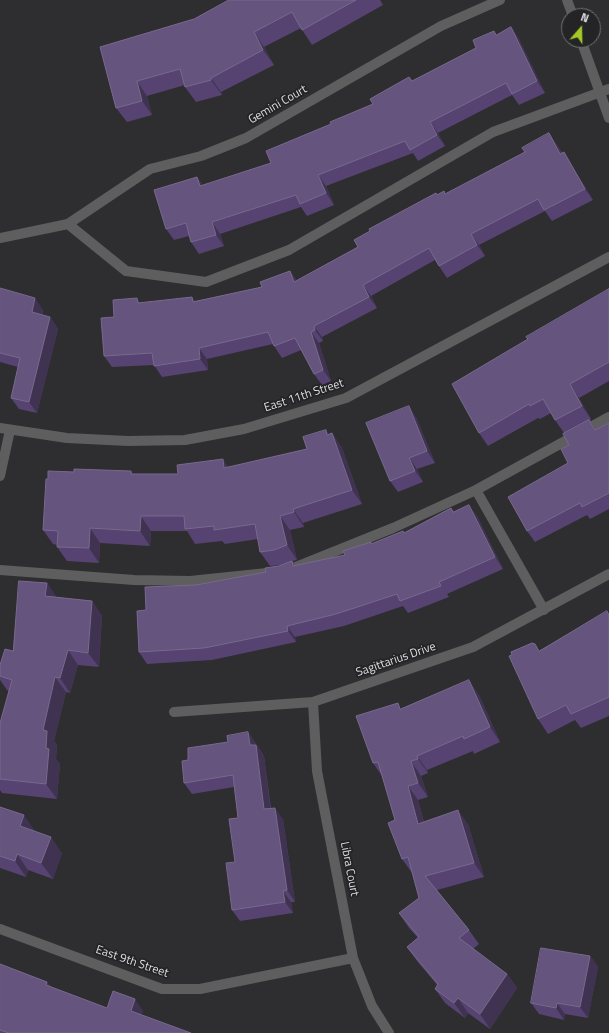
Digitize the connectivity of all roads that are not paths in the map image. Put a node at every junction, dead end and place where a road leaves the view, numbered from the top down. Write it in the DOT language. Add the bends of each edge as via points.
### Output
graph roads {
  1 [pos="500,0"];
  2 [pos="585,48"];
  3 [pos="604,90"];
  4 [pos="609,118"];
  5 [pos="68,224"];
  6 [pos="0,238"];
  7 [pos="609,257"];
  8 [pos="609,417"];
  9 [pos="0,428"];
  10 [pos="10,430"];
  11 [pos="0,476"];
  12 [pos="476,490"];
  13 [pos="0,570"];
  14 [pos="609,574"];
  15 [pos="544,610"];
  16 [pos="313,702"];
  17 [pos="174,712"];
  18 [pos="0,929"];
  19 [pos="353,958"];
  20 [pos="389,1033"];
  1 -- 5 [label="street, Gemini Court" via="441,26 246,138 201,156 150,169"];
  2 -- 3 [label="street"];
  3 -- 4 [label="street"];
  3 -- 5 [label="street" via="493,132 289,250 206,282 126,271"];
  5 -- 6 [label="street"];
  7 -- 10 [label="street, East 11th Street" via="346,398 244,430 185,440 128,441 67,438"];
  8 -- 12 [label="street"];
  9 -- 10 [label="street, East 11th Street"];
  10 -- 11 [label="street"];
  12 -- 13 [label="street" via="393,528 286,571 182,581"];
  12 -- 15 [label="street"];
  14 -- 15 [label="street, Sagittarius Drive"];
  15 -- 16 [label="street, Sagittarius Drive" via="473,647"];
  16 -- 17 [label="street, Sagittarius Drive"];
  16 -- 19 [label="street, Libra Court" via="317,771"];
  18 -- 19 [label="street, East 9th Street" via="162,989 200,989"];
  19 -- 20 [label="street, Libra Court" via="372,1006"];
}
